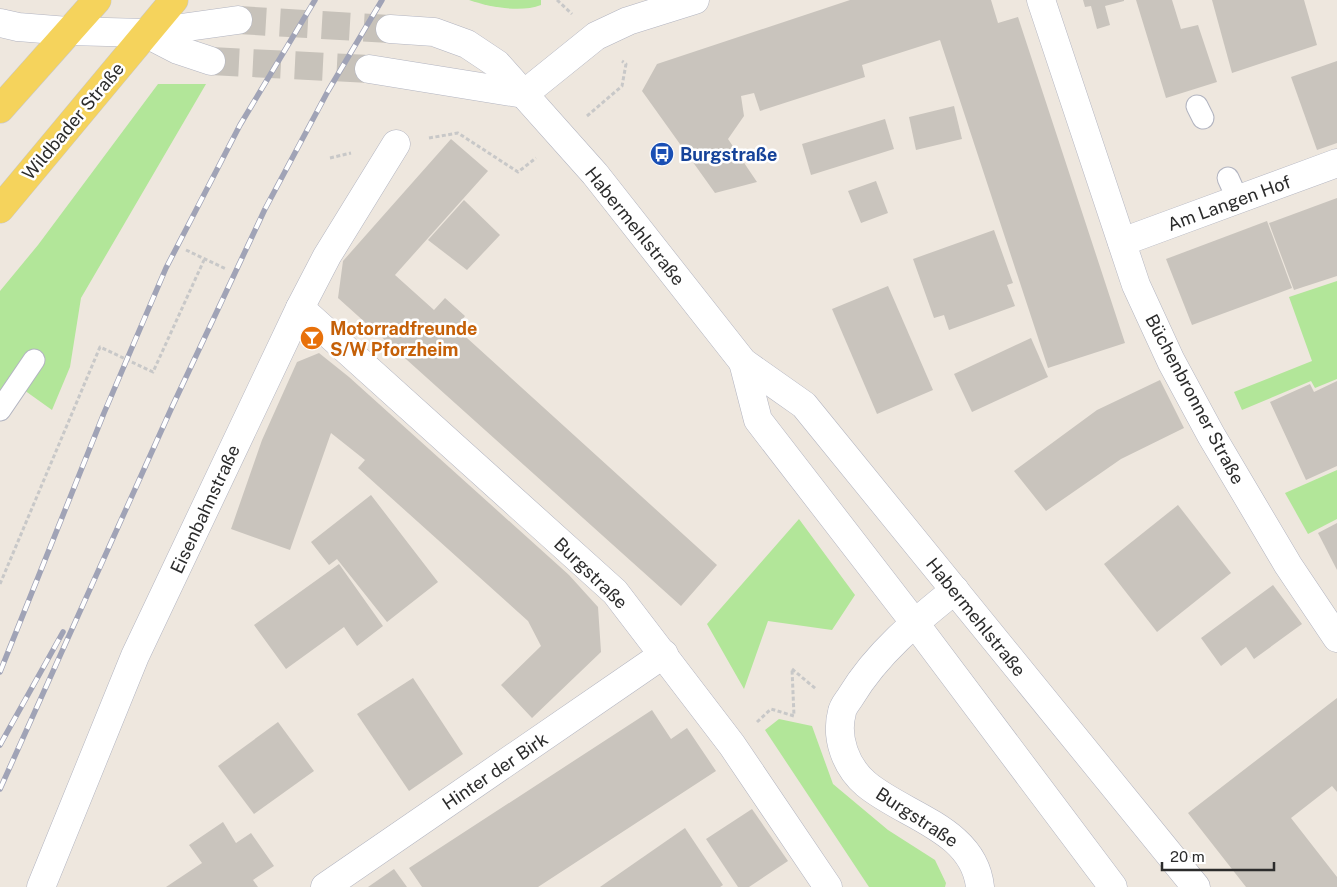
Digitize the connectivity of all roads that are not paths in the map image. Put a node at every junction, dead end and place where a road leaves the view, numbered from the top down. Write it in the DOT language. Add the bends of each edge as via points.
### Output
graph roads {
  1 [pos="97,0"];
  2 [pos="174,0"];
  3 [pos="695,0"];
  4 [pos="1041,0"];
  5 [pos="238,20"];
  6 [pos="0,23"];
  7 [pos="390,29"];
  8 [pos="68,30"];
  9 [pos="145,33"];
  10 [pos="211,61"];
  11 [pos="369,69"];
  12 [pos="524,94"];
  13 [pos="0,109"];
  14 [pos="396,144"];
  15 [pos="1337,163"];
  16 [pos="0,209"];
  17 [pos="1122,242"];
  18 [pos="300,308"];
  19 [pos="34,360"];
  20 [pos="743,362"];
  21 [pos="0,410"];
  22 [pos="955,590"];
  23 [pos="914,622"];
  24 [pos="1337,638"];
  25 [pos="664,654"];
  26 [pos="42,887"];
  27 [pos="326,887"];
  28 [pos="828,887"];
  29 [pos="980,887"];
  30 [pos="1113,887"];
  31 [pos="1196,887"];
  1 -- 8 [label="main road"];
  2 -- 9 [label="main road, Wildbader Straße"];
  3 -- 12 [label="street" via="628,20 596,36"];
  4 -- 17 [label="street, Büchenbronner Straße"];
  5 -- 9 [label="street"];
  6 -- 8 [label="street"];
  7 -- 12 [label="street, Habermehlstraße" via="434,32 467,44 497,64"];
  8 -- 9 [label="street"];
  8 -- 13 [label="main road"];
  9 -- 10 [label="street" via="178,50"];
  9 -- 16 [label="main road, Wildbader Straße"];
  11 -- 12 [label="street"];
  12 -- 20 [label="street, Habermehlstraße" via="596,174"];
  14 -- 18 [label="street, Eisenbahnstraße" via="327,256"];
  15 -- 17 [label="street, Am Langen Hof" via="1233,189"];
  17 -- 24 [label="street, Büchenbronner Straße" via="1136,285 1206,427 1288,566"];
  18 -- 25 [label="street, Burgstraße" via="615,592"];
  18 -- 26 [label="street, Eisenbahnstraße" via="136,656"];
  19 -- 21 [label="lane"];
  20 -- 22 [label="street, Habermehlstraße" via="804,405"];
  20 -- 23 [label="street, Habermehlstraße" via="758,420"];
  22 -- 23 [label="street, Burgstraße"];
  22 -- 31 [label="street, Habermehlstraße"];
  23 -- 29 [label="street, Burgstraße" via="864,674 842,711 839,736 847,761 865,784 942,831 965,849 978,872"];
  23 -- 30 [label="street, Habermehlstraße"];
  25 -- 27 [label="street, Hinter der Birk"];
  25 -- 28 [label="street, Burgstraße" via="732,745"];
}
